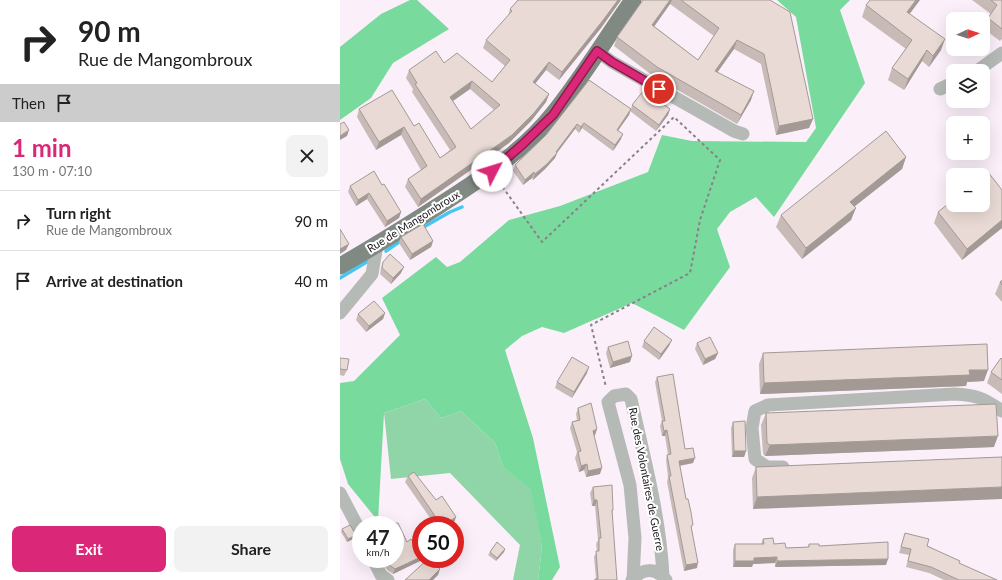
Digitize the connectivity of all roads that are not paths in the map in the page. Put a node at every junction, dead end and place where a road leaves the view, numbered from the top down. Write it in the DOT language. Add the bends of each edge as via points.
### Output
graph roads {
  1 [pos="633,0"];
  2 [pos="597,51"];
  3 [pos="1002,53"];
  4 [pos="987,64"];
  5 [pos="946,86"];
  6 [pos="940,89"];
  7 [pos="743,134"];
  8 [pos="377,245"];
  9 [pos="340,266"];
  10 [pos="340,313"];
  11 [pos="1002,411"];
  12 [pos="798,466"];
  13 [pos="650,482"];
  14 [pos="630,485"];
  15 [pos="340,493"];
  16 [pos="352,516"];
  17 [pos="378,568"];
  18 [pos="664,578"];
  19 [pos="388,580"];
  20 [pos="633,580"];
  1 -- 2 [label="main road, Rue de Mangombroux"];
  2 -- 7 [label="street" via="612,62"];
  2 -- 8 [label="main road, Rue de Mangombroux" via="553,115 523,144 492,171"];
  3 -- 4 [label="street"];
  5 -- 6 [label="street"];
  8 -- 9 [label="main road, Rue de Mangombroux"];
  8 -- 10 [label="street" via="372,274"];
  11 -- 12 [label="street" via="992,403 973,395 954,394 768,405 755,411 752,428 755,459 767,467"];
  13 -- 14 [label="street"];
  13 -- 14 [label="street, Rue des Volontaires de Guerre" via="632,399 626,394 614,396 608,402"];
  13 -- 18 [label="street, Rue des Volontaires de Guerre"];
  14 -- 20 [label="street, Rue des Volontaires de Guerre" via="635,538"];
  15 -- 16 [label="street"];
  17 -- 19 [label="street"];
  18 -- 20 [label="street, Rue des Volontaires de Guerre" via="650,570 638,574"];
}
